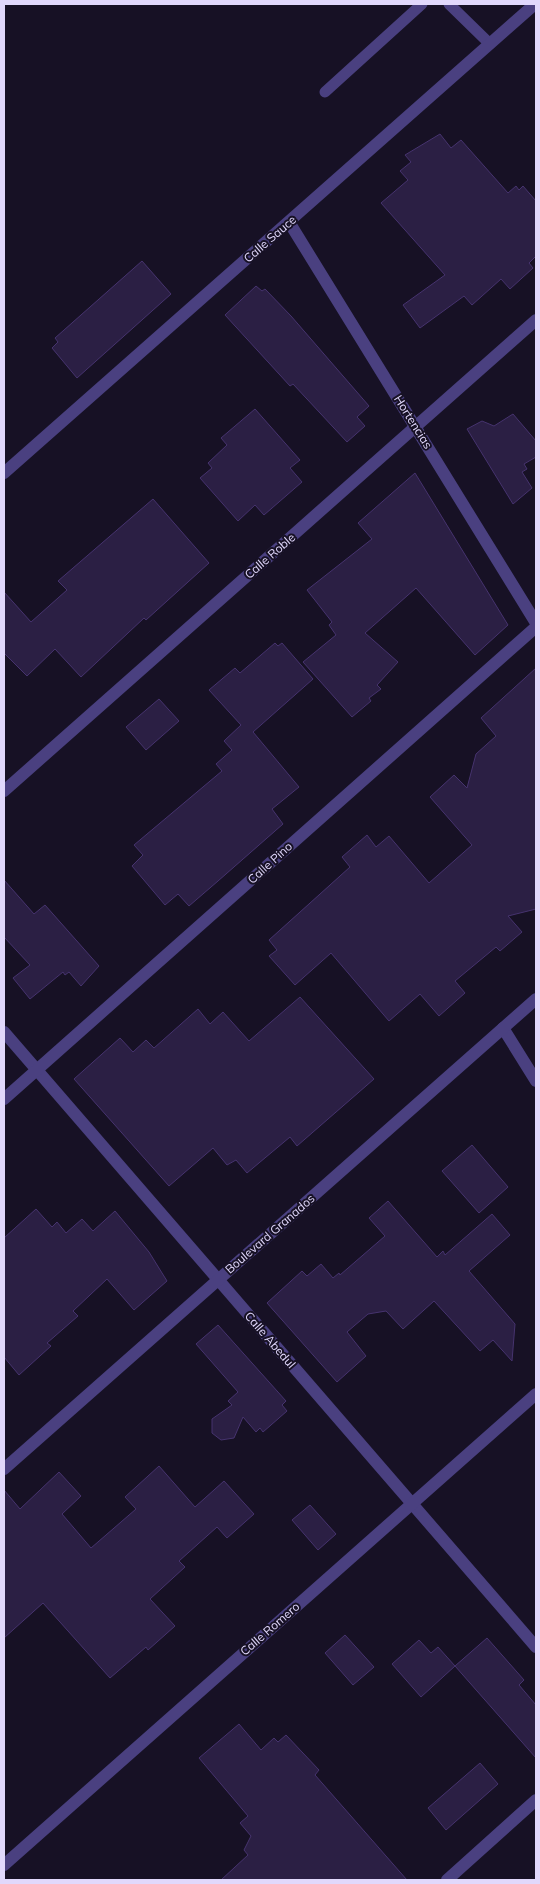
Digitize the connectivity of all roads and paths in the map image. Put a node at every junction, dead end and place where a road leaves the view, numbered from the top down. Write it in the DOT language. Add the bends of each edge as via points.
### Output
graph roads {
  1 [pos="422,4"];
  2 [pos="449,4"];
  3 [pos="536,4"];
  4 [pos="490,44"];
  5 [pos="325,92"];
  6 [pos="289,222"];
  7 [pos="536,320"];
  8 [pos="416,427"];
  9 [pos="4,473"];
  10 [pos="536,623"];
  11 [pos="536,627"];
  12 [pos="4,791"];
  13 [pos="536,999"];
  14 [pos="503,1028"];
  15 [pos="4,1032"];
  16 [pos="36,1070"];
  17 [pos="536,1081"];
  18 [pos="4,1099"];
  19 [pos="218,1280"];
  20 [pos="536,1394"];
  21 [pos="4,1469"];
  22 [pos="412,1504"];
  23 [pos="536,1647"];
  24 [pos="536,1800"];
  25 [pos="4,1865"];
  26 [pos="447,1880"];
  1 -- 5 [label="lane"];
  2 -- 4 [label="lane"];
  3 -- 4 [label="street, Calle Sauce"];
  4 -- 6 [label="street, Calle Sauce"];
  6 -- 8 [label="street, Hortencias"];
  6 -- 9 [label="street, Calle Sauce"];
  7 -- 8 [label="street, Calle Roble"];
  8 -- 10 [label="street, Hortencias"];
  8 -- 12 [label="street, Calle Roble"];
  11 -- 16 [label="street, Calle Pino"];
  13 -- 14 [label="street, Boulevard Granados"];
  14 -- 17 [label="street"];
  14 -- 19 [label="street, Boulevard Granados"];
  15 -- 16 [label="street, Calle Abedul"];
  16 -- 18 [label="street, Calle Pino"];
  16 -- 19 [label="street, Calle Abedul"];
  19 -- 21 [label="street, Boulevard Granados"];
  19 -- 22 [label="street, Calle Abedul"];
  20 -- 22 [label="street, Calle Romero"];
  22 -- 23 [label="street, Calle Abedul"];
  22 -- 25 [label="street, Calle Romero"];
  24 -- 26 [label="street"];
}
